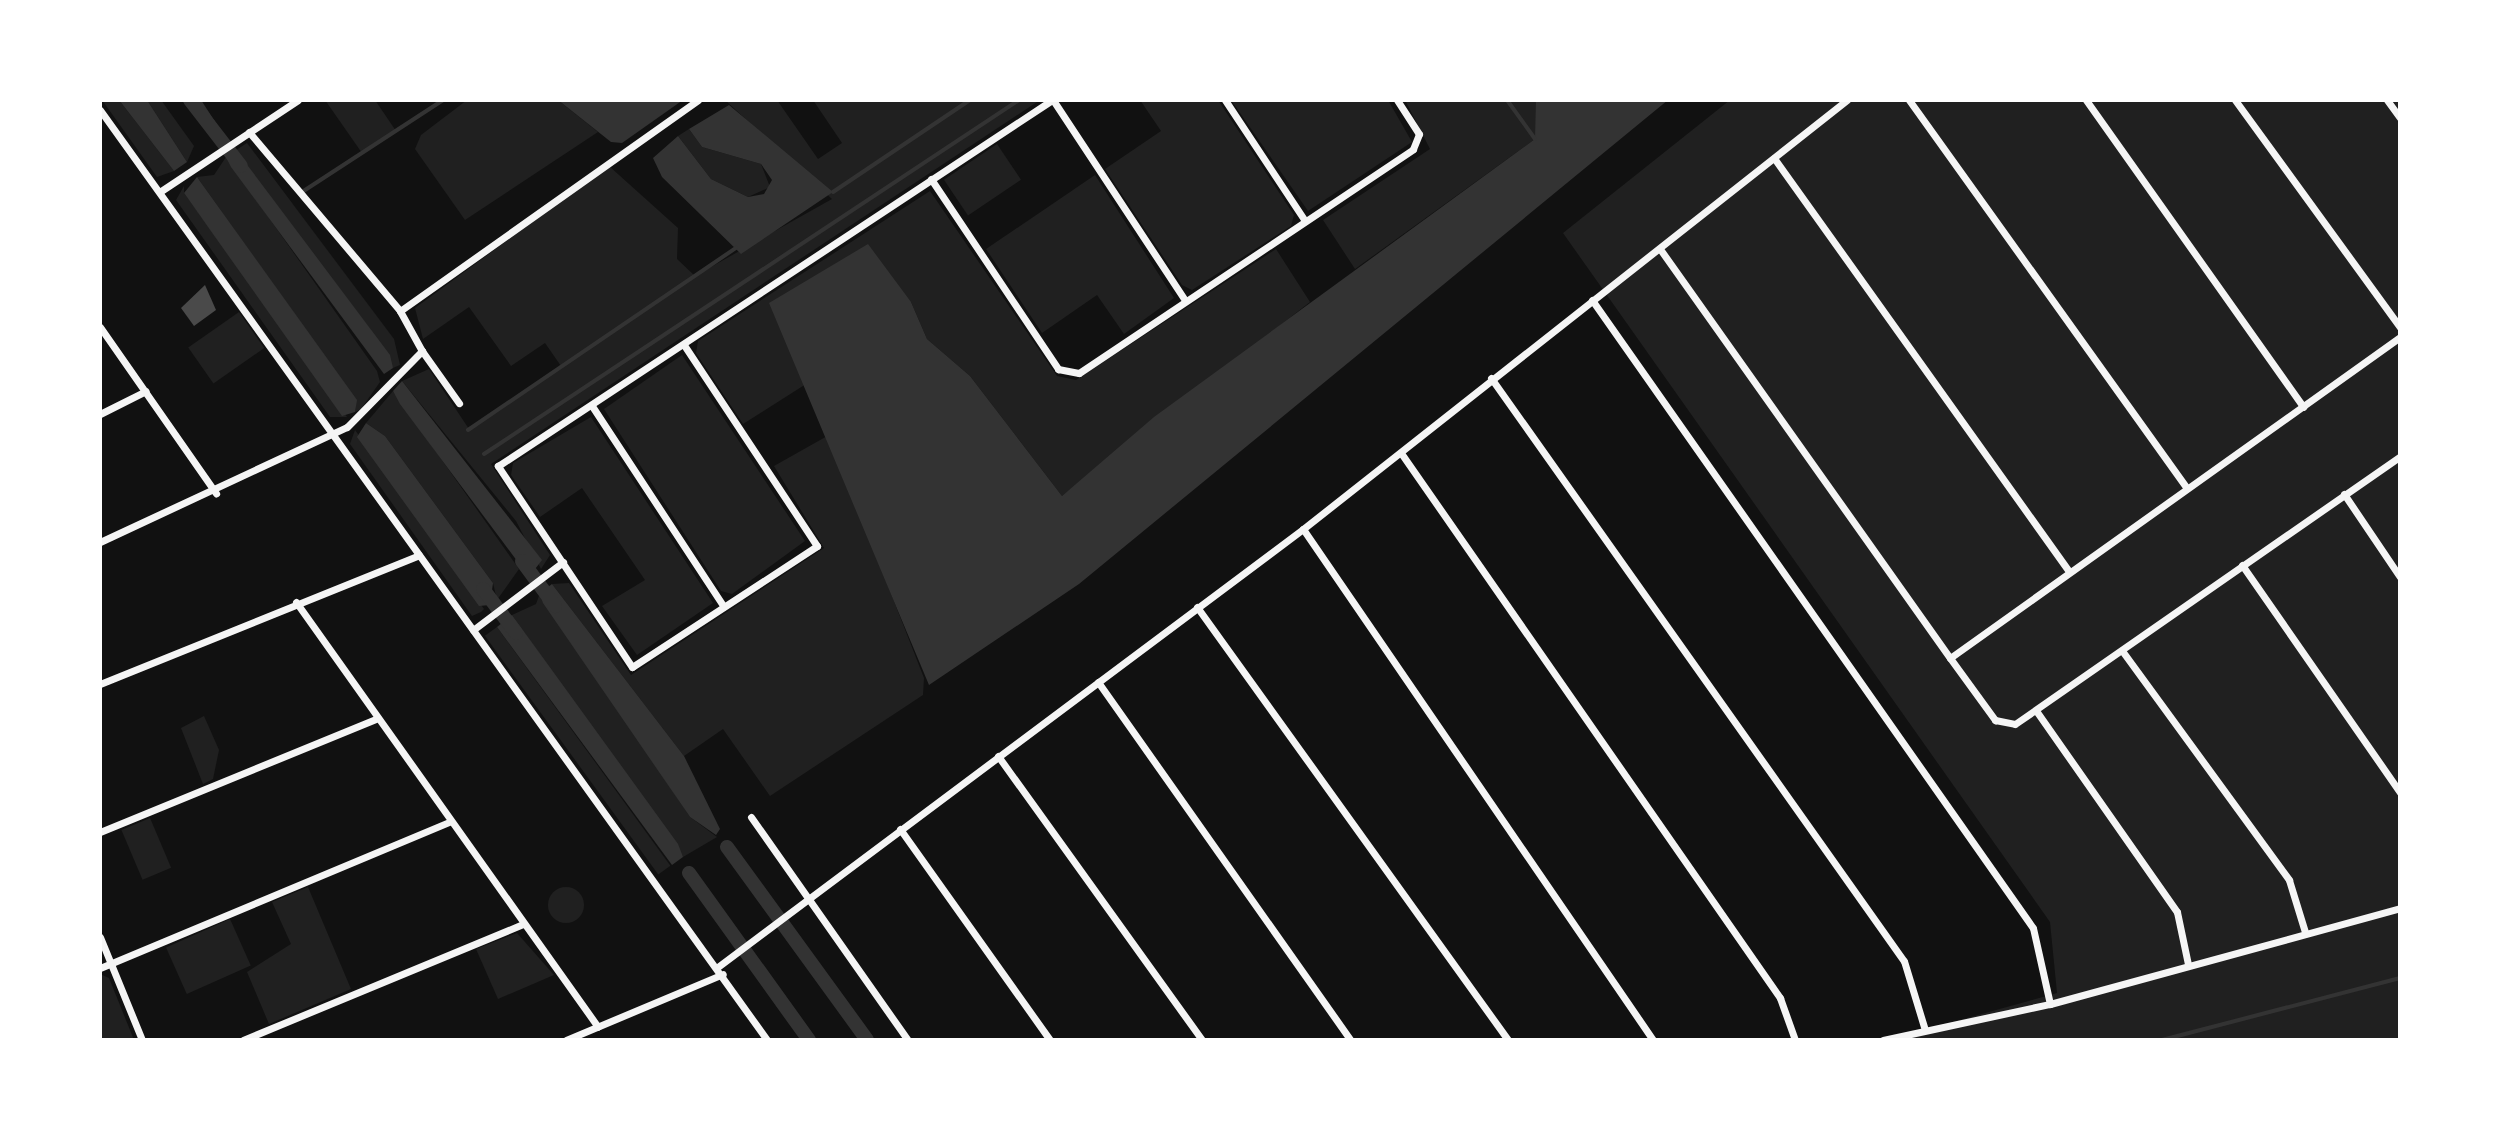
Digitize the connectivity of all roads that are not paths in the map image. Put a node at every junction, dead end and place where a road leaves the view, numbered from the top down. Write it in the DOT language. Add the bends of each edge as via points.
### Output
graph roads {
  1 [pos="298,100"];
  2 [pos="698,100"];
  3 [pos="1052,100"];
  4 [pos="1225,100"];
  5 [pos="1397,100"];
  6 [pos="1847,100"];
  7 [pos="1909,100"];
  8 [pos="2086,100"];
  9 [pos="2235,100"];
  10 [pos="2387,100"];
  11 [pos="100,110"];
  12 [pos="2400,118"];
  13 [pos="249,132"];
  14 [pos="1774,158"];
  15 [pos="931,179"];
  16 [pos="161,191"];
  17 [pos="1305,221"];
  18 [pos="1660,249"];
  19 [pos="1185,300"];
  20 [pos="1592,300"];
  21 [pos="400,311"];
  22 [pos="100,327"];
  23 [pos="2400,327"];
  24 [pos="2400,337"];
  25 [pos="684,345"];
  26 [pos="422,351"];
  27 [pos="1491,378"];
  28 [pos="146,391"];
  29 [pos="459,403"];
  30 [pos="592,406"];
  31 [pos="2303,407"];
  32 [pos="100,414"];
  33 [pos="334,437"];
  34 [pos="1401,453"];
  35 [pos="2400,456"];
  36 [pos="2187,488"];
  37 [pos="216,493"];
  38 [pos="2344,494"];
  39 [pos="1303,529"];
  40 [pos="100,542"];
  41 [pos="419,555"];
  42 [pos="563,562"];
  43 [pos="2242,565"];
  44 [pos="2068,570"];
  45 [pos="2400,577"];
  46 [pos="296,602"];
  47 [pos="724,607"];
  48 [pos="1197,607"];
  49 [pos="473,630"];
  50 [pos="2123,652"];
  51 [pos="1950,658"];
  52 [pos="1098,682"];
  53 [pos="100,684"];
  54 [pos="2037,712"];
  55 [pos="376,719"];
  56 [pos="998,756"];
  57 [pos="2400,792"];
  58 [pos="751,817"];
  59 [pos="449,822"];
  60 [pos="900,829"];
  61 [pos="100,832"];
  62 [pos="808,897"];
  63 [pos="2400,908"];
  64 [pos="523,924"];
  65 [pos="2305,932"];
  66 [pos="100,937"];
  67 [pos="111,963"];
  68 [pos="2188,964"];
  69 [pos="722,967"];
  70 [pos="100,968"];
  71 [pos="2050,1004"];
  72 [pos="598,1027"];
  73 [pos="1925,1030"];
  74 [pos="142,1040"];
  75 [pos="243,1040"];
  76 [pos="566,1040"];
  77 [pos="767,1040"];
  78 [pos="908,1040"];
  79 [pos="1050,1040"];
  80 [pos="1202,1040"];
  81 [pos="1351,1040"];
  82 [pos="1508,1040"];
  83 [pos="1653,1040"];
  84 [pos="1795,1040"];
  85 [pos="1883,1040"];
  1 -- 13 [label="street"];
  2 -- 21 [label="street"];
  3 -- 15 [label="street"];
  3 -- 19 [label="street"];
  4 -- 17 [label="street"];
  5 -- 17 [label="street" via="1420,142"];
  6 -- 14 [label="street"];
  7 -- 36 [label="street"];
  8 -- 31 [label="street"];
  9 -- 23 [label="street"];
  10 -- 12 [label="street"];
  11 -- 16 [label="street"];
  13 -- 16 [label="street"];
  13 -- 21 [label="street"];
  14 -- 18 [label="street"];
  14 -- 44 [label="street"];
  15 -- 19 [label="street" via="1068,374 1079,373"];
  15 -- 25 [label="street"];
  16 -- 33 [label="street"];
  17 -- 19 [label="street"];
  18 -- 20 [label="street"];
  18 -- 51 [label="street"];
  20 -- 27 [label="street"];
  20 -- 71 [label="street" via="2033,928"];
  21 -- 26 [label="street"];
  22 -- 28 [label="street"];
  24 -- 31 [label="street"];
  25 -- 30 [label="street"];
  25 -- 47 [label="street" via="817,546"];
  26 -- 29 [label="street"];
  26 -- 33 [label="street"];
  27 -- 34 [label="street"];
  27 -- 73 [label="street" via="1904,961"];
  28 -- 32 [label="street"];
  28 -- 37 [label="street"];
  30 -- 42 [label="street" via="498,466"];
  30 -- 47 [label="street"];
  31 -- 36 [label="street"];
  33 -- 37 [label="street"];
  33 -- 41 [label="street"];
  34 -- 39 [label="street"];
  34 -- 84 [label="street" via="1780,998"];
  35 -- 38 [label="street"];
  36 -- 44 [label="street"];
  37 -- 40 [label="street"];
  38 -- 43 [label="street"];
  38 -- 45 [label="street"];
  39 -- 48 [label="street"];
  39 -- 83 [label="street"];
  41 -- 46 [label="street"];
  41 -- 49 [label="street"];
  42 -- 47 [label="street" via="632,667"];
  42 -- 49 [label="street"];
  43 -- 50 [label="street"];
  43 -- 57 [label="street"];
  44 -- 51 [label="street"];
  46 -- 53 [label="street"];
  46 -- 55 [label="street"];
  48 -- 52 [label="street"];
  48 -- 82 [label="street"];
  49 -- 69 [label="street"];
  50 -- 54 [label="street"];
  50 -- 65 [label="street" via="2289,880"];
  51 -- 54 [label="street" via="1995,720 2015,724"];
  52 -- 56 [label="street"];
  52 -- 81 [label="street"];
  54 -- 68 [label="street" via="2177,912"];
  55 -- 59 [label="street"];
  55 -- 61 [label="street"];
  56 -- 60 [label="street"];
  56 -- 80 [label="street"];
  58 -- 62 [label="street"];
  59 -- 64 [label="street"];
  59 -- 67 [label="street"];
  60 -- 62 [label="street"];
  60 -- 79 [label="street"];
  62 -- 69 [label="street"];
  62 -- 78 [label="street"];
  63 -- 65 [label="street"];
  64 -- 72 [label="street"];
  64 -- 75 [label="street"];
  65 -- 68 [label="street"];
  66 -- 67 [label="street"];
  67 -- 70 [label="street"];
  67 -- 74 [label="street"];
  68 -- 71 [label="street"];
  69 -- 72 [label="street"];
  69 -- 77 [label="street"];
  71 -- 73 [label="street"];
  72 -- 76 [label="street"];
  73 -- 85 [label="street"];
}
